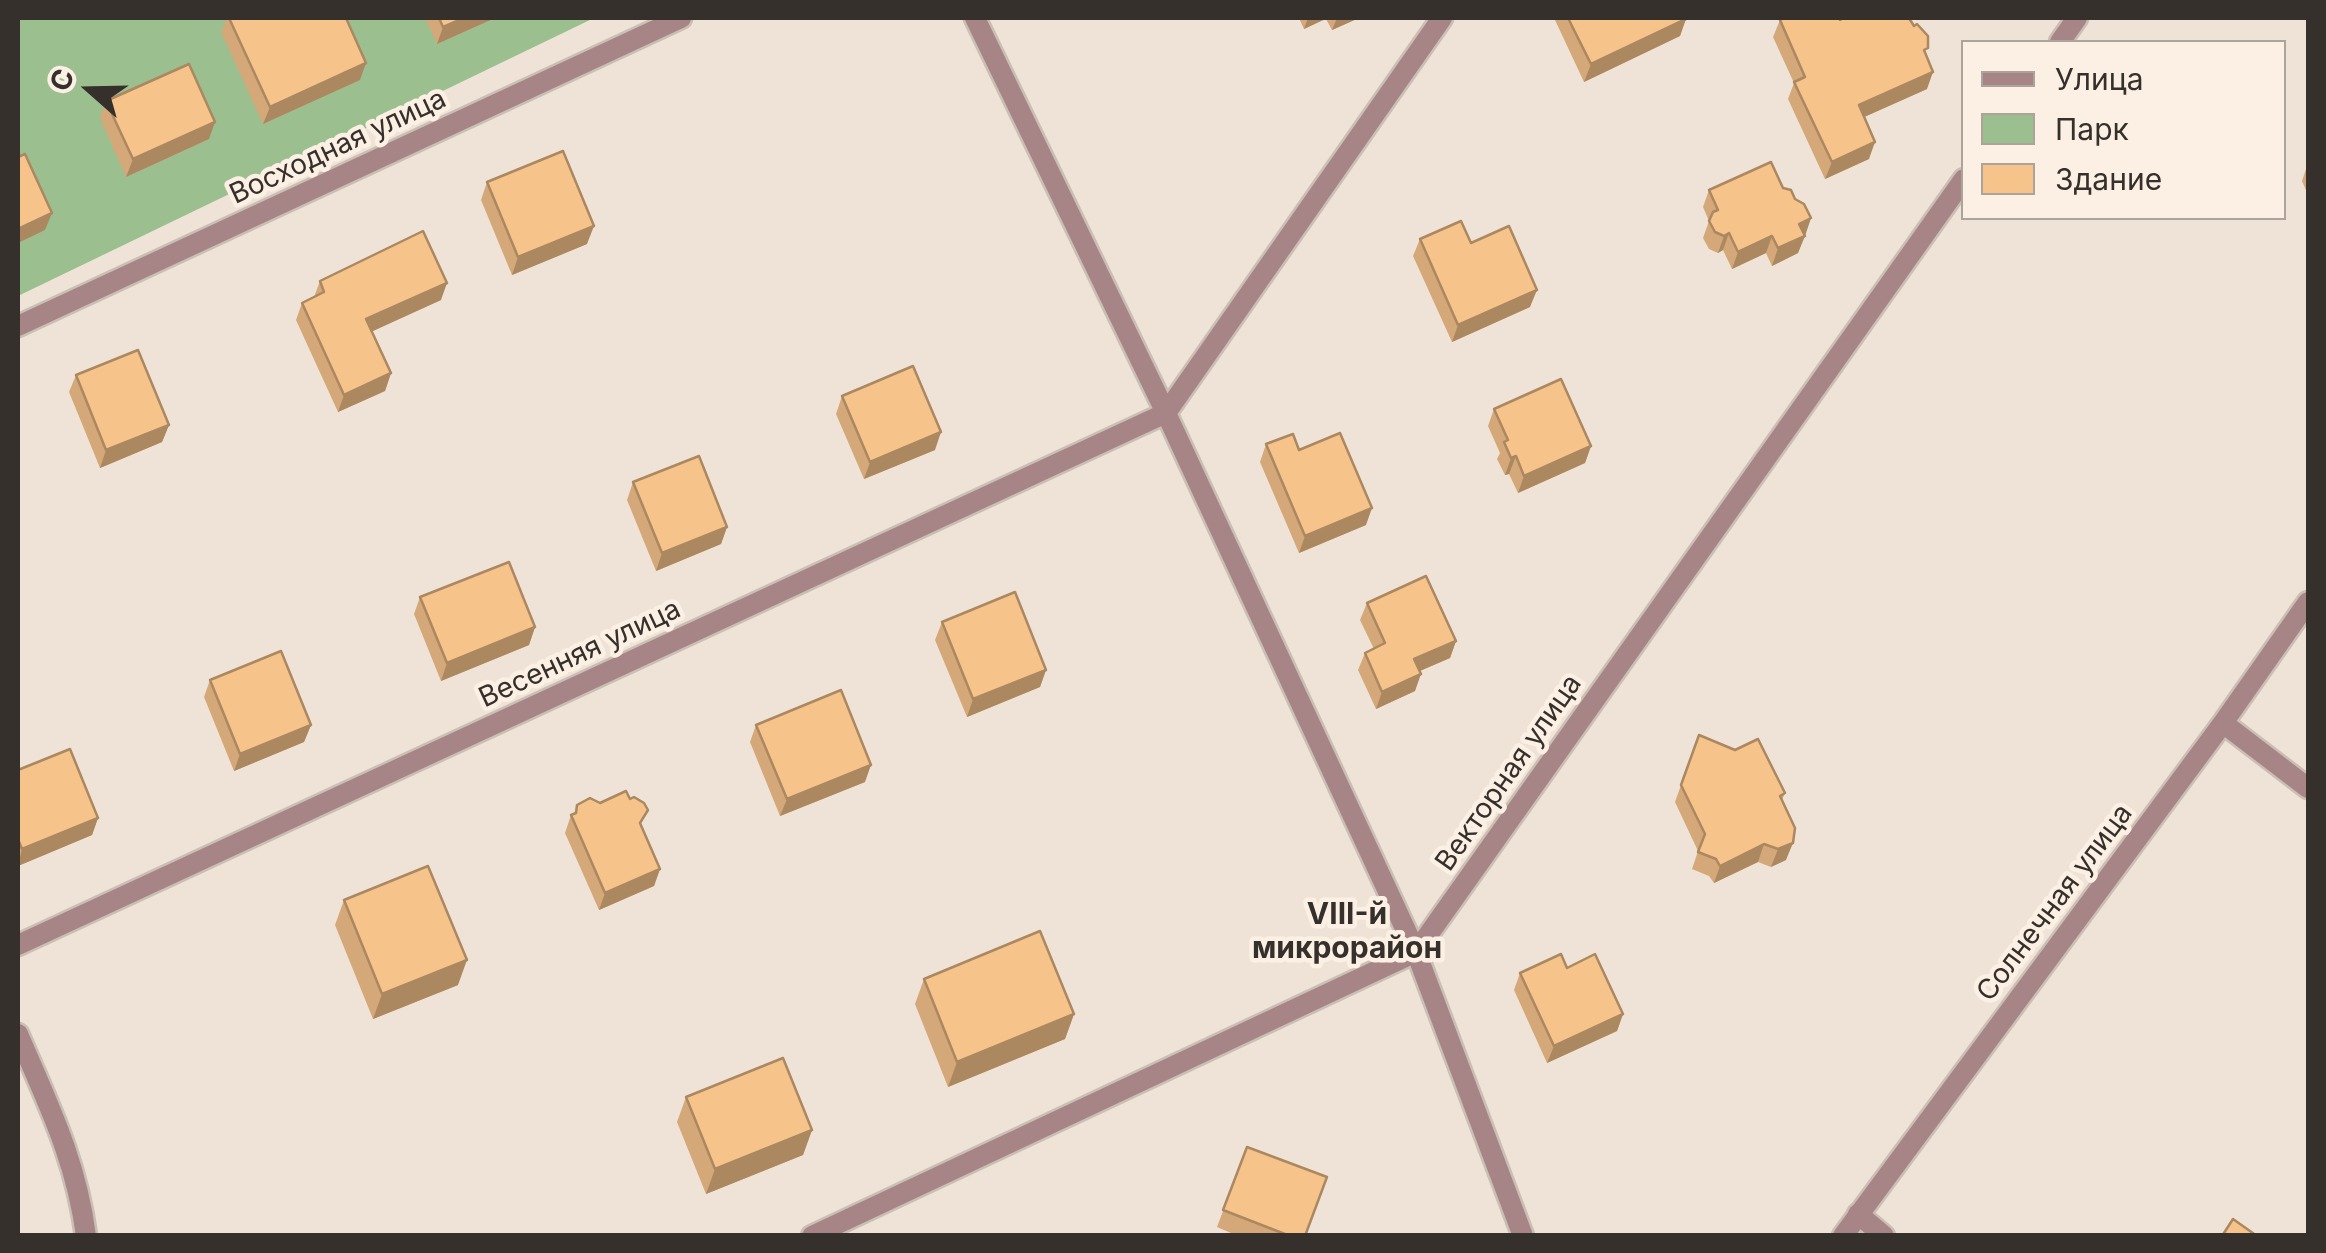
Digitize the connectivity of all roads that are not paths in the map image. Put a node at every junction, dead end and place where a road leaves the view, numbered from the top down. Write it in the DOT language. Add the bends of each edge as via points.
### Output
graph roads {
  1 [pos="682,18"];
  2 [pos="975,18"];
  3 [pos="1442,18"];
  4 [pos="2078,18"];
  5 [pos="2062,40"];
  6 [pos="1961,183"];
  7 [pos="18,326"];
  8 [pos="1166,413"];
  9 [pos="2308,602"];
  10 [pos="2223,723"];
  11 [pos="2308,788"];
  12 [pos="18,944"];
  13 [pos="1416,952"];
  14 [pos="18,1034"];
  15 [pos="1858,1214"];
  16 [pos="86,1236"];
  17 [pos="812,1236"];
  18 [pos="1523,1236"];
  19 [pos="1843,1236"];
  20 [pos="1884,1236"];
  1 -- 7 [label="street, Восходная улица"];
  2 -- 8 [label="street"];
  3 -- 8 [label="street"];
  4 -- 5 [label="street"];
  6 -- 13 [label="street, Векторная улица"];
  8 -- 12 [label="street, Весенняя улица"];
  8 -- 13 [label="street"];
  9 -- 10 [label="street, Солнечная улица"];
  10 -- 11 [label="street"];
  10 -- 15 [label="street, Солнечная улица"];
  13 -- 17 [label="street, Векторная улица"];
  13 -- 18 [label="street"];
  14 -- 16 [label="street" via="70,1155"];
  15 -- 19 [label="street, Солнечная улица"];
  15 -- 20 [label="street"];
}
